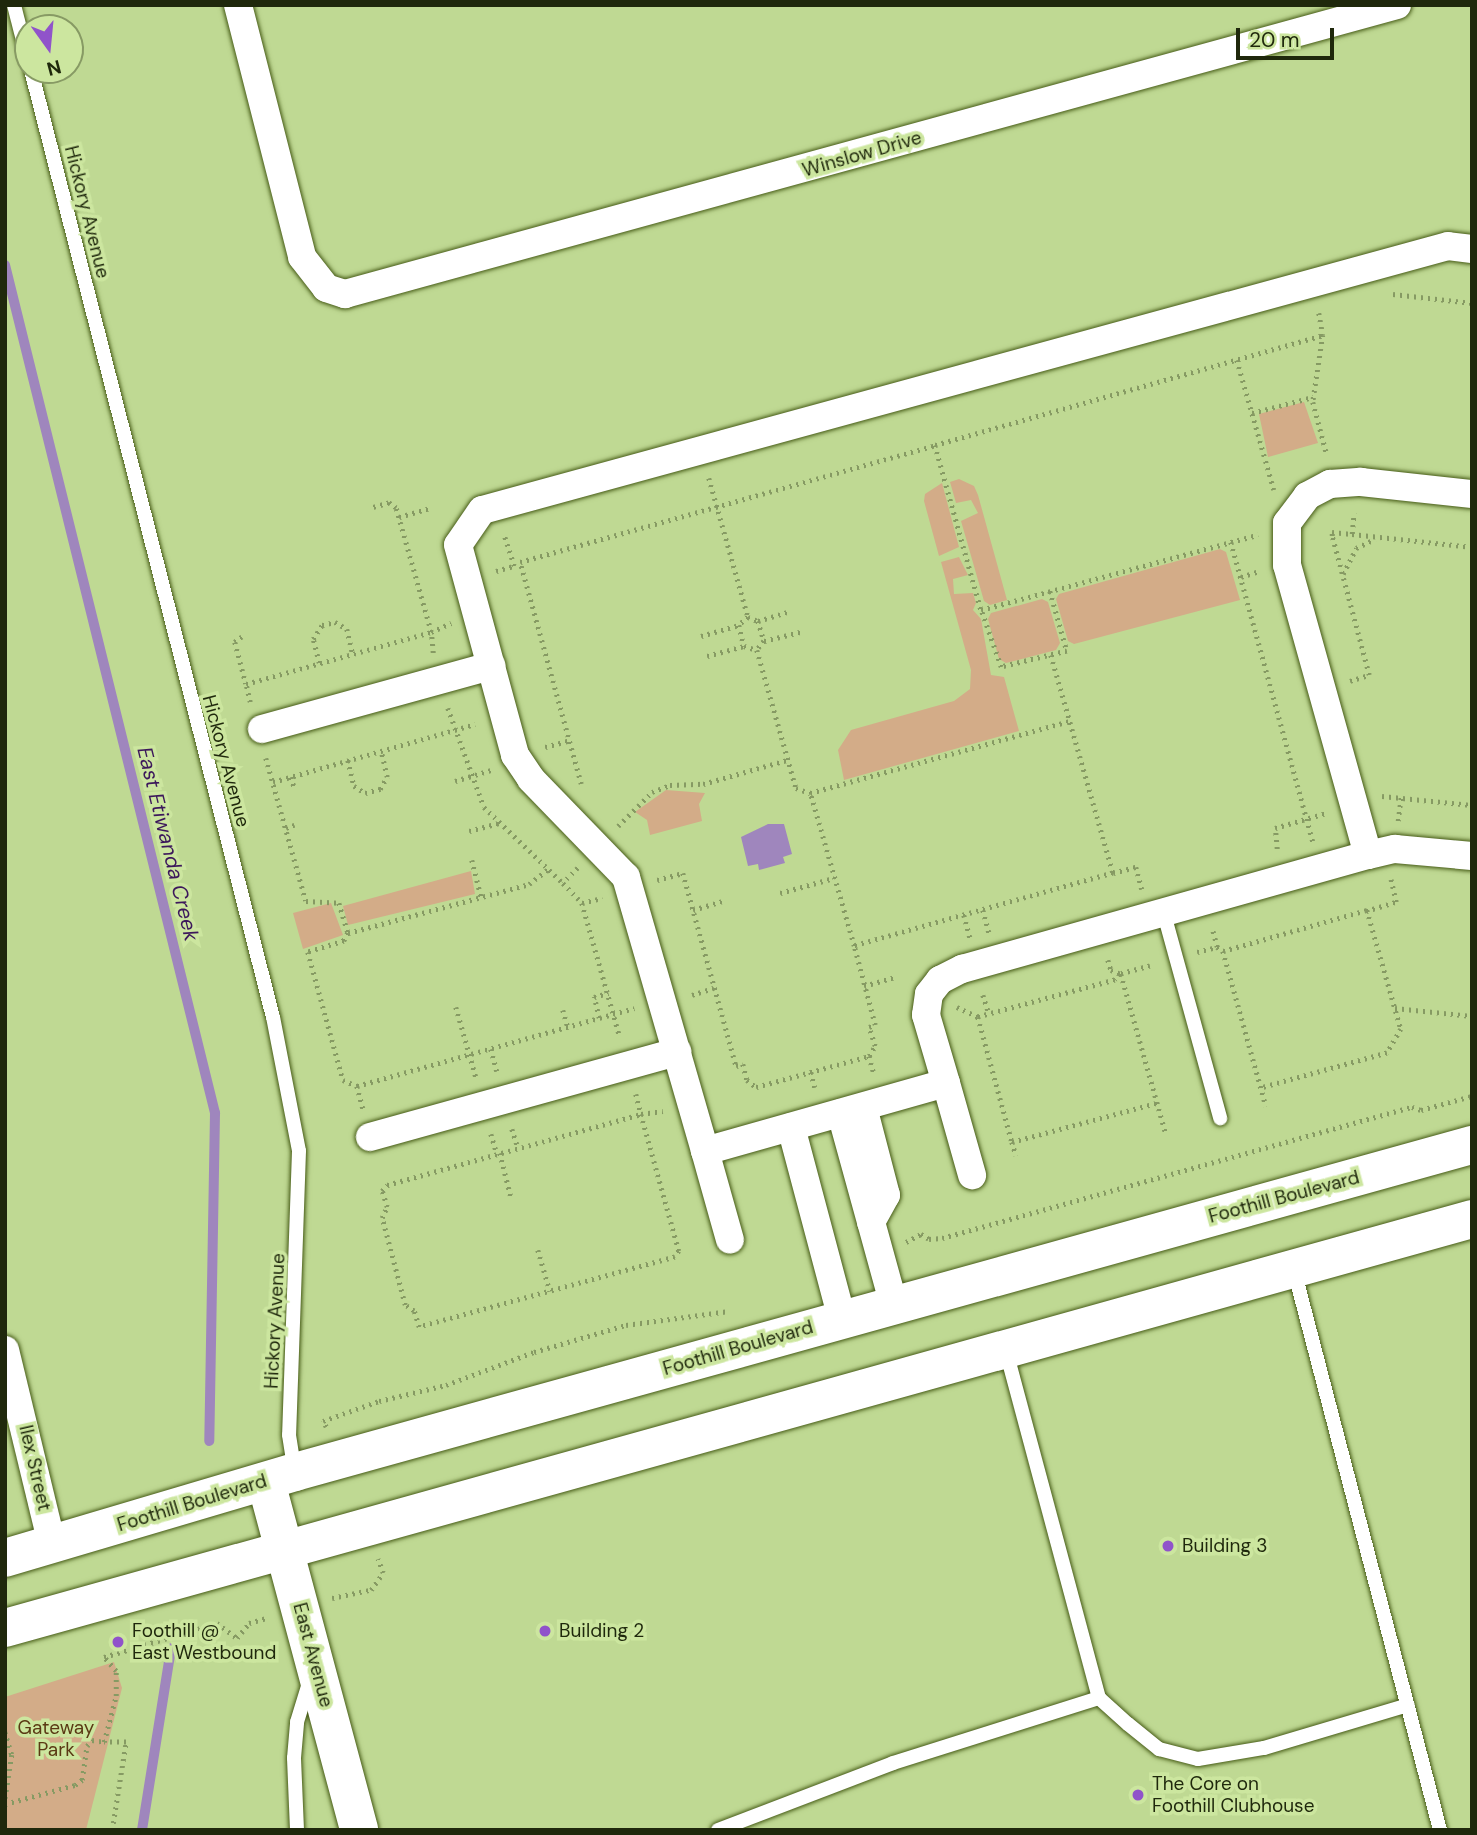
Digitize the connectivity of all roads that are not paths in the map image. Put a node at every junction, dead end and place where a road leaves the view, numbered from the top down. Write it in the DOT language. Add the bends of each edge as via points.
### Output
graph roads {
  1 [pos="237,5"];
  2 [pos="1397,5"];
  3 [pos="35,84"];
  4 [pos="1472,249"];
  5 [pos="1472,494"];
  6 [pos="491,666"];
  7 [pos="255,720"];
  8 [pos="1368,855"];
  9 [pos="1472,856"];
  10 [pos="1159,902"];
  11 [pos="677,1052"];
  12 [pos="946,1083"];
  13 [pos="852,1110"];
  14 [pos="1220,1118"];
  15 [pos="791,1127"];
  16 [pos="370,1137"];
  17 [pos="1472,1145"];
  18 [pos="705,1151"];
  19 [pos="972,1175"];
  20 [pos="1472,1219"];
  21 [pos="730,1240"];
  22 [pos="1294,1269"];
  23 [pos="894,1305"];
  24 [pos="842,1319"];
  25 [pos="5,1350"];
  26 [pos="1006,1350"];
  27 [pos="280,1477"];
  28 [pos="52,1545"];
  29 [pos="285,1550"];
  30 [pos="5,1558"];
  31 [pos="5,1629"];
  32 [pos="315,1662"];
  33 [pos="1099,1698"];
  34 [pos="1408,1706"];
  35 [pos="297,1830"];
  36 [pos="359,1830"];
  37 [pos="718,1830"];
  38 [pos="1440,1830"];
  1 -- 2 [label="street, Winslow Drive" via="302,257 326,288 345,294 366,292"];
  3 -- 27 [label="lane, Hickory Avenue" via="274,1017 299,1151 289,1435"];
  4 -- 6 [label="street" via="1448,246 482,510 458,545"];
  5 -- 8 [label="street" via="1361,482 1330,484 1307,496 1287,523 1287,565"];
  6 -- 7 [label="street"];
  6 -- 11 [label="street" via="514,755 531,779 626,877"];
  8 -- 9 [label="street" via="1395,849"];
  8 -- 10 [label="street"];
  10 -- 12 [label="street" via="940,980 929,993 926,1014"];
  10 -- 14 [label="lane"];
  11 -- 16 [label="street"];
  11 -- 18 [label="street"];
  12 -- 13 [label="street"];
  12 -- 19 [label="street"];
  13 -- 15 [label="street"];
  13 -- 23 [label="street" via="871,1222"];
  15 -- 18 [label="street"];
  15 -- 24 [label="street"];
  17 -- 23 [label="main road, Foothill Boulevard"];
  18 -- 21 [label="street"];
  20 -- 22 [label="main road"];
  22 -- 26 [label="main road"];
  22 -- 34 [label="lane"];
  23 -- 24 [label="main road, Foothill Boulevard"];
  24 -- 27 [label="main road, Foothill Boulevard"];
  25 -- 28 [label="street, Ilex Street"];
  26 -- 29 [label="main road"];
  26 -- 33 [label="lane"];
  27 -- 28 [label="main road, Foothill Boulevard"];
  27 -- 29 [label="main road, East Avenue"];
  28 -- 30 [label="main road, Foothill Boulevard"];
  29 -- 31 [label="main road"];
  29 -- 32 [label="main road, East Avenue"];
  32 -- 35 [label="lane" via="296,1731"];
  32 -- 36 [label="main road, East Avenue"];
  33 -- 34 [label="lane" via="1158,1749 1198,1759 1264,1748"];
  33 -- 37 [label="lane" via="893,1763"];
  34 -- 38 [label="lane"];
}
